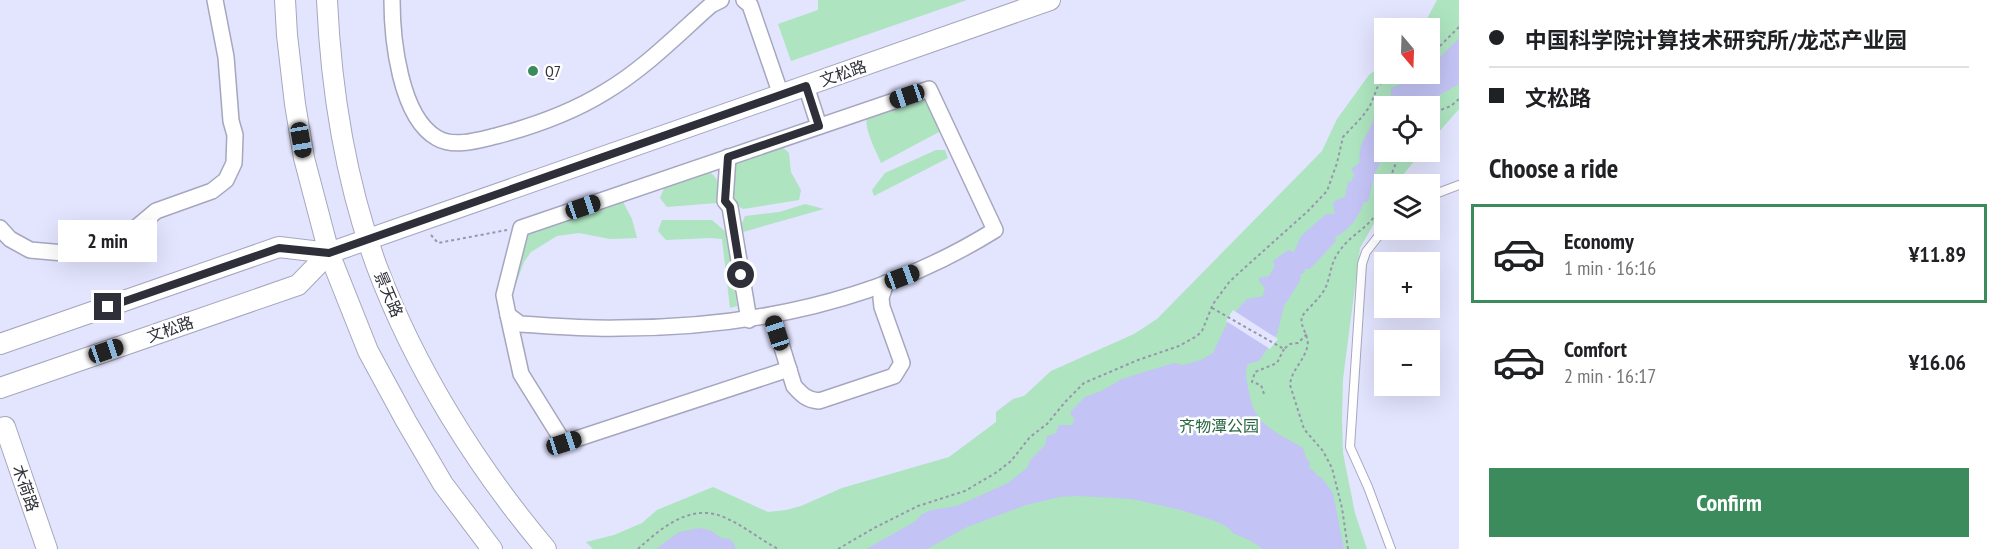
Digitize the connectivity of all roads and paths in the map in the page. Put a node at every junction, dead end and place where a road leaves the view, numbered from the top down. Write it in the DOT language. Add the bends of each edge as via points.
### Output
graph roads {
  1 [pos="215,0"];
  2 [pos="285,0"];
  3 [pos="327,0"];
  4 [pos="392,0"];
  5 [pos="744,0"];
  6 [pos="1050,0"];
  7 [pos="714,2"];
  8 [pos="1459,27"];
  9 [pos="1440,46"];
  10 [pos="1380,84"];
  11 [pos="806,86"];
  12 [pos="781,95"];
  13 [pos="1459,99"];
  14 [pos="1440,110"];
  15 [pos="819,126"];
  16 [pos="728,157"];
  17 [pos="1459,185"];
  18 [pos="1440,192"];
  19 [pos="1374,218"];
  20 [pos="421,221"];
  21 [pos="0,228"];
  22 [pos="522,228"];
  23 [pos="368,240"];
  24 [pos="1375,240"];
  25 [pos="329,253"];
  26 [pos="886,284"];
  27 [pos="1212,308"];
  28 [pos="508,315"];
  29 [pos="772,315"];
  30 [pos="749,320"];
  31 [pos="1307,334"];
  32 [pos="0,344"];
  33 [pos="1282,348"];
  34 [pos="789,369"];
  35 [pos="0,388"];
  36 [pos="1264,394"];
  37 [pos="5,427"];
  38 [pos="47,549"];
  39 [pos="492,549"];
  40 [pos="546,549"];
  41 [pos="638,549"];
  42 [pos="778,549"];
  43 [pos="838,549"];
  44 [pos="1348,549"];
  45 [pos="1391,549"];
  1 -- 21 [label="street" via="235,135 234,163 226,180 212,191 156,211 137,227 99,244 79,246 64,253 30,250"];
  2 -- 25 [label="street" via="304,158"];
  3 -- 23 [label="street, 景天路" via="333,76 345,149"];
  4 -- 7 [label="street" via="397,60 409,101 431,134 458,142 522,129 583,105 632,74"];
  5 -- 12 [label="street" via="750,5"];
  6 -- 11 [label="street, 文松路"];
  8 -- 9 [label="path"];
  10 -- 27 [label="path" via="1370,106 1343,136 1327,191 1236,275"];
  11 -- 12 [label="street, 文松路"];
  11 -- 15 [label="street"];
  12 -- 20 [label="street, 文松路"];
  13 -- 14 [label="path"];
  15 -- 16 [label="street"];
  15 -- 26 [label="street" via="929,89 995,230 959,252"];
  16 -- 22 [label="street"];
  16 -- 30 [label="street" via="725,201 730,207"];
  17 -- 18 [label="lane"];
  19 -- 31 [label="path" via="1332,262 1327,286 1302,316"];
  20 -- 22 [label="path" via="438,243"];
  20 -- 23 [label="street, 文松路"];
  22 -- 28 [label="street" via="504,295"];
  23 -- 25 [label="street, 文松路"];
  23 -- 40 [label="street, 景天路" via="405,333 442,401 478,461"];
  24 -- 45 [label="lane" via="1362,264 1350,447"];
  25 -- 32 [label="street, 文松路" via="279,248"];
  25 -- 35 [label="street, 文松路" via="298,285"];
  25 -- 39 [label="street" via="368,351 406,421 443,484"];
  26 -- 29 [label="street" via="806,309"];
  26 -- 34 [label="street" via="882,307 902,363 894,376 819,401 801,394"];
  27 -- 33 [label="path"];
  27 -- 43 [label="path" via="1202,331 1191,340 1084,383 997,472 965,491 918,506 876,526"];
  28 -- 30 [label="street" via="520,324 618,328"];
  28 -- 34 [label="street" via="521,374 564,443"];
  29 -- 30 [label="street"];
  29 -- 34 [label="street"];
  31 -- 33 [label="path" via="1299,343"];
  31 -- 44 [label="path" via="1309,343 1292,373 1290,385 1304,429 1332,468"];
  33 -- 36 [label="path" via="1277,363 1255,372 1252,382 1261,385"];
  37 -- 38 [label="street, 木荷路"];
  41 -- 42 [label="path" via="661,529 696,514 719,515"];
}
